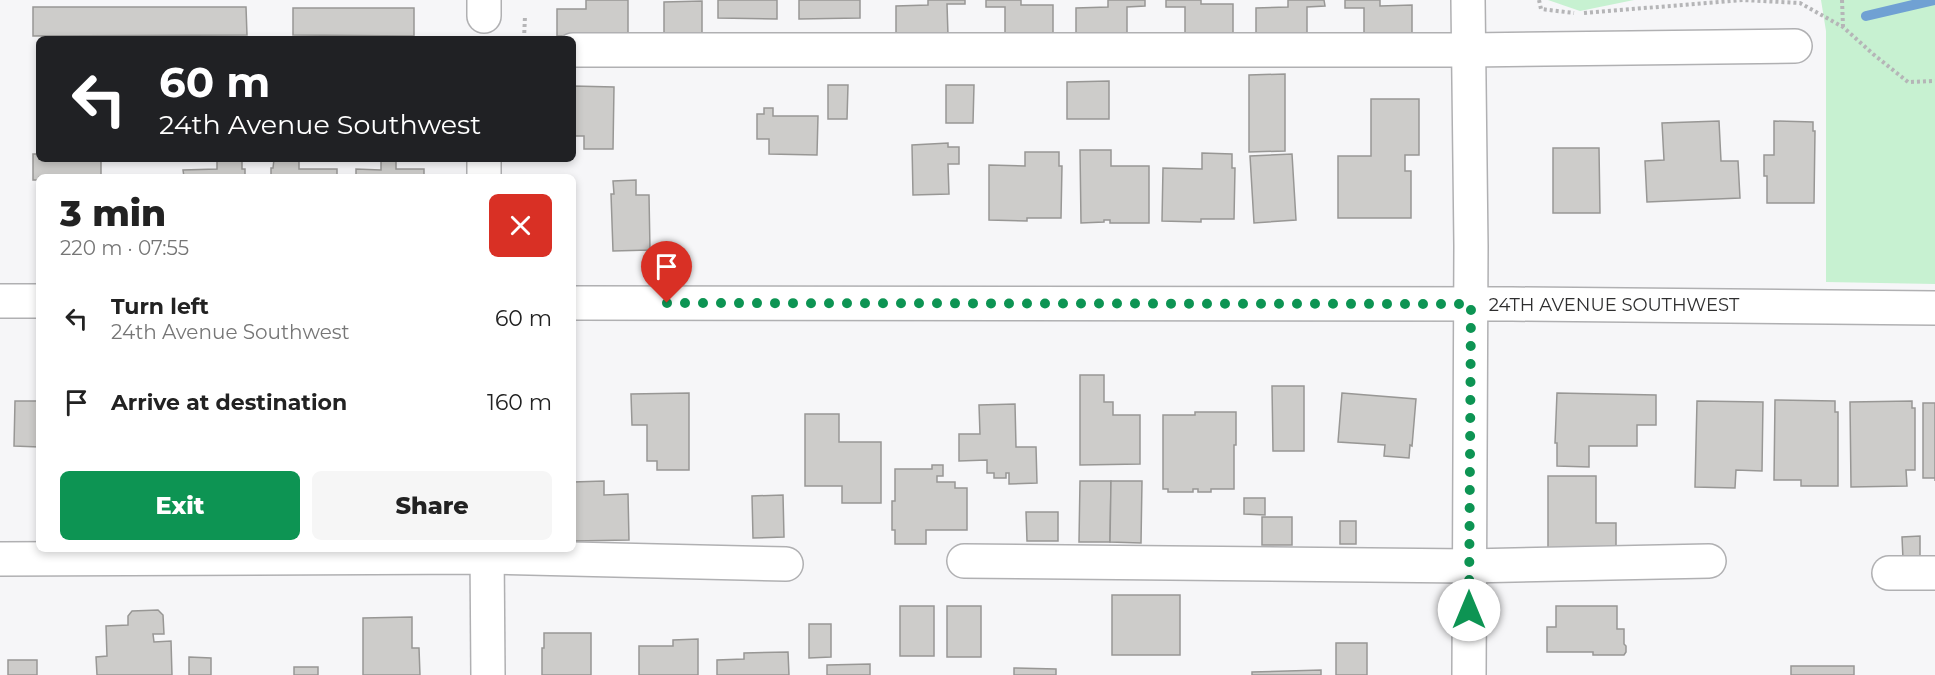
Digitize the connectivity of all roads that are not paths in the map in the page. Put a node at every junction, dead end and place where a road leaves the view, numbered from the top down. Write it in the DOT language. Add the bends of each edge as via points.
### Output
graph roads {
  1 [pos="1468,0"];
  2 [pos="1795,46"];
  3 [pos="576,50"];
  4 [pos="1469,50"];
  5 [pos="0,301"];
  6 [pos="36,301"];
  7 [pos="576,303"];
  8 [pos="1471,304"];
  9 [pos="1935,308"];
  10 [pos="487,553"];
  11 [pos="0,559"];
  12 [pos="964,561"];
  13 [pos="1709,561"];
  14 [pos="786,564"];
  15 [pos="1469,566"];
  16 [pos="1888,573"];
  17 [pos="1935,573"];
  18 [pos="488,675"];
  19 [pos="1469,675"];
  1 -- 4 [label="street"];
  2 -- 4 [label="street"];
  3 -- 4 [label="street"];
  4 -- 8 [label="street"];
  5 -- 6 [label="street"];
  7 -- 8 [label="street, 24TH AVENUE SOUTHWEST"];
  8 -- 9 [label="street, 24TH AVENUE SOUTHWEST"];
  8 -- 15 [label="street"];
  10 -- 11 [label="street"];
  10 -- 14 [label="street"];
  10 -- 18 [label="street"];
  12 -- 15 [label="street"];
  13 -- 15 [label="street"];
  15 -- 19 [label="street"];
  16 -- 17 [label="street"];
}
